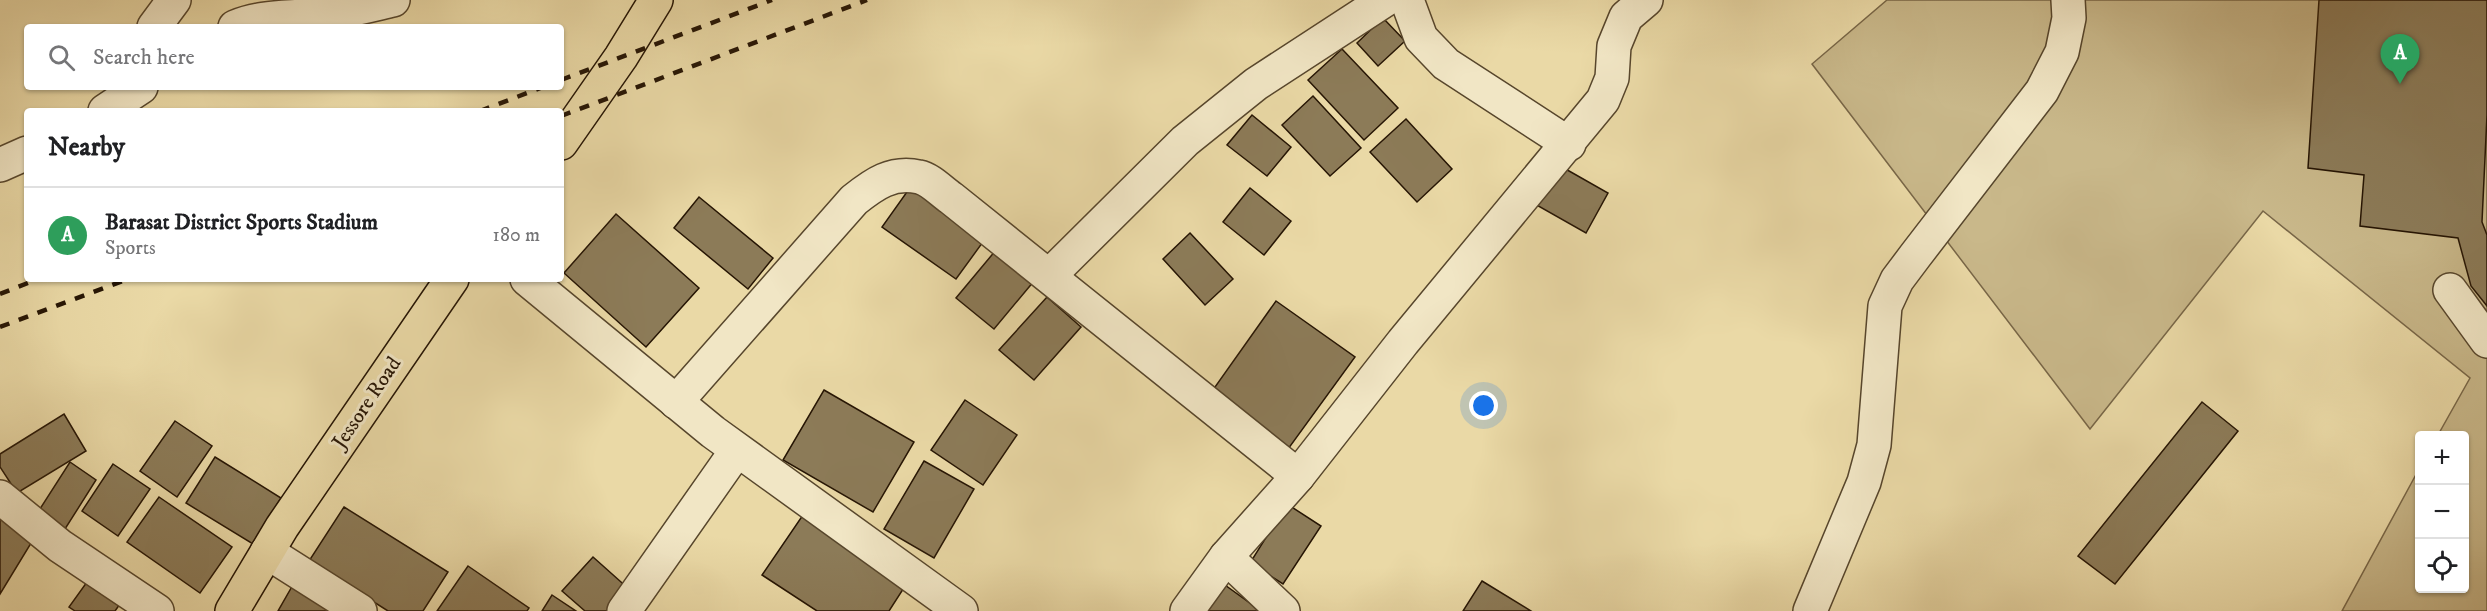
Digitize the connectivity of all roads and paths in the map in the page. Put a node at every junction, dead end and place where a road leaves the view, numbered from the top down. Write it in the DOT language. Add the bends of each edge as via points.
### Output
graph roads {
  1 [pos="174,0"];
  2 [pos="393,0"];
  3 [pos="656,0"];
  4 [pos="1385,0"];
  5 [pos="1407,0"];
  6 [pos="1646,0"];
  7 [pos="2068,0"];
  8 [pos="156,24"];
  9 [pos="242,24"];
  10 [pos="109,90"];
  11 [pos="136,90"];
  12 [pos="95,108"];
  13 [pos="110,108"];
  14 [pos="564,139"];
  15 [pos="1569,144"];
  16 [pos="24,154"];
  17 [pos="0,165"];
  18 [pos="1049,276"];
  19 [pos="450,282"];
  20 [pos="530,282"];
  21 [pos="2450,290"];
  22 [pos="2487,341"];
  23 [pos="676,402"];
  24 [pos="737,450"];
  25 [pos="1298,476"];
  26 [pos="0,497"];
  27 [pos="274,539"];
  28 [pos="1226,557"];
  29 [pos="157,611"];
  30 [pos="232,611"];
  31 [pos="360,611"];
  32 [pos="624,611"];
  33 [pos="961,611"];
  34 [pos="1187,611"];
  35 [pos="1283,611"];
  36 [pos="1810,611"];
  1 -- 8 [label="street"];
  2 -- 9 [label="street" via="349,11 279,16"];
  3 -- 14 [label="highway"];
  4 -- 18 [label="street" via="1256,84 1185,141"];
  5 -- 15 [label="street" via="1421,38 1446,64"];
  6 -- 15 [label="street" via="1626,16 1614,46 1612,78 1603,100"];
  7 -- 36 [label="street" via="2069,18 2062,52 2042,91 1915,256 1885,306 1874,445 1864,482"];
  10 -- 12 [label="street"];
  11 -- 13 [label="street"];
  15 -- 25 [label="street" via="1403,342"];
  16 -- 17 [label="street"];
  18 -- 23 [label="street" via="921,177 878,181 854,200"];
  18 -- 25 [label="street"];
  19 -- 27 [label="highway, Jessore Road"];
  20 -- 23 [label="street"];
  21 -- 22 [label="street"];
  23 -- 24 [label="street"];
  24 -- 32 [label="street"];
  24 -- 33 [label="street"];
  25 -- 28 [label="street"];
  26 -- 29 [label="street" via="60,546"];
  27 -- 30 [label="highway, Jessore Road"];
  27 -- 31 [label="street"];
  28 -- 34 [label="street"];
  28 -- 35 [label="street"];
}
